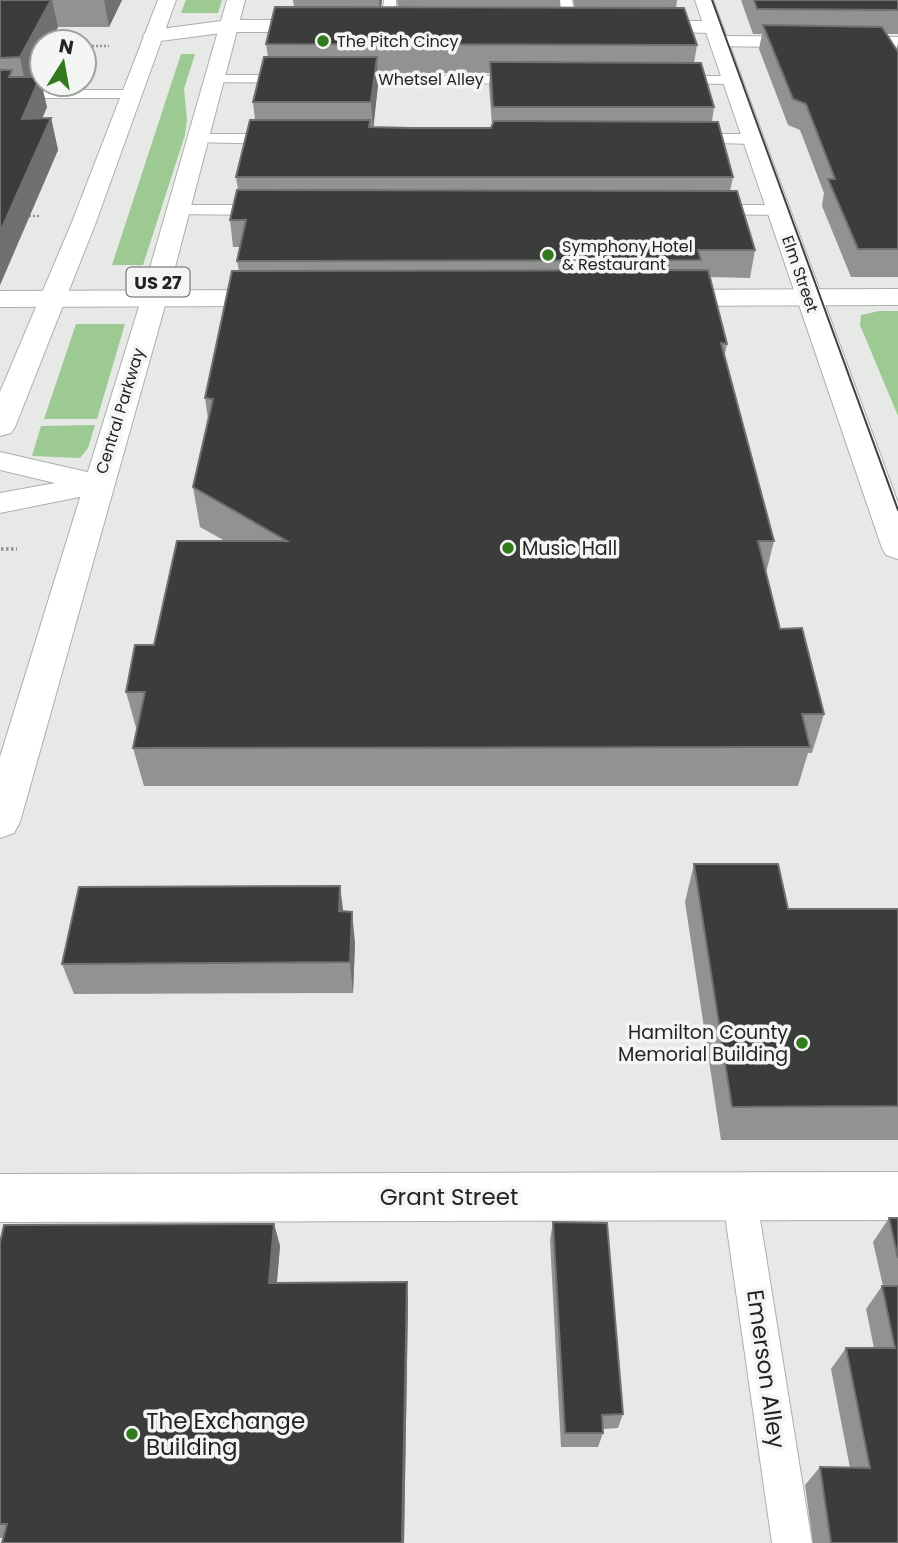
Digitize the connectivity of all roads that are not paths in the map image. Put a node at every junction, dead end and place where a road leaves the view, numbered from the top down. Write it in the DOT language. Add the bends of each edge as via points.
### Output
graph roads {
  1 [pos="167,0"];
  2 [pos="236,0"];
  3 [pos="390,0"];
  4 [pos="566,0"];
  5 [pos="704,0"];
  6 [pos="229,26"];
  7 [pos="338,26"];
  8 [pos="363,26"];
  9 [pos="396,26"];
  10 [pos="570,26"];
  11 [pos="621,27"];
  12 [pos="716,35"];
  13 [pos="153,36"];
  14 [pos="890,49"];
  15 [pos="214,79"];
  16 [pos="538,80"];
  17 [pos="662,80"];
  18 [pos="733,80"];
  19 [pos="0,94"];
  20 [pos="132,94"];
  21 [pos="197,139"];
  22 [pos="299,139"];
  23 [pos="665,139"];
  24 [pos="752,139"];
  25 [pos="178,210"];
  26 [pos="286,210"];
  27 [pos="688,210"];
  28 [pos="777,210"];
  29 [pos="808,297"];
  30 [pos="898,297"];
  31 [pos="154,298"];
  32 [pos="312,298"];
  33 [pos="630,298"];
  34 [pos="0,299"];
  35 [pos="54,299"];
  36 [pos="0,427"];
  37 [pos="0,461"];
  38 [pos="98,484"];
  39 [pos="0,503"];
  40 [pos="898,548"];
  41 [pos="0,822"];
  42 [pos="740,1194"];
  43 [pos="898,1196"];
  44 [pos="0,1198"];
  45 [pos="792,1543"];
  1 -- 13 [label="street"];
  2 -- 6 [label="street, Central Parkway / US 27"];
  3 -- 9 [label="lane"];
  4 -- 10 [label="lane"];
  5 -- 12 [label="street, Elm Street"];
  6 -- 7 [label="street"];
  6 -- 13 [label="street"];
  6 -- 15 [label="street, Central Parkway / US 27"];
  8 -- 9 [label="street"];
  11 -- 12 [label="street"];
  12 -- 14 [label="street"];
  12 -- 18 [label="street, Elm Street"];
  13 -- 20 [label="street"];
  15 -- 16 [label="lane, Whetsel Alley"];
  15 -- 21 [label="street, Central Parkway / US 27"];
  17 -- 18 [label="lane"];
  18 -- 24 [label="street, Elm Street"];
  19 -- 20 [label="lane"];
  20 -- 35 [label="street"];
  21 -- 22 [label="lane"];
  21 -- 25 [label="street, Central Parkway / US 27"];
  23 -- 24 [label="lane"];
  24 -- 28 [label="street, Elm Street"];
  25 -- 26 [label="lane"];
  25 -- 31 [label="street, Central Parkway / US 27"];
  27 -- 28 [label="lane"];
  28 -- 29 [label="street, Elm Street"];
  29 -- 30 [label="street"];
  29 -- 33 [label="street"];
  29 -- 40 [label="street, Elm Street"];
  31 -- 32 [label="street"];
  31 -- 35 [label="street"];
  31 -- 38 [label="street, Central Parkway / US 27"];
  34 -- 35 [label="street"];
  35 -- 36 [label="street"];
  37 -- 38 [label="street"];
  38 -- 39 [label="street"];
  38 -- 41 [label="street, Central Parkway"];
  42 -- 43 [label="street, Grant Street"];
  42 -- 44 [label="street, Grant Street"];
  42 -- 45 [label="lane, Emerson Alley"];
}
